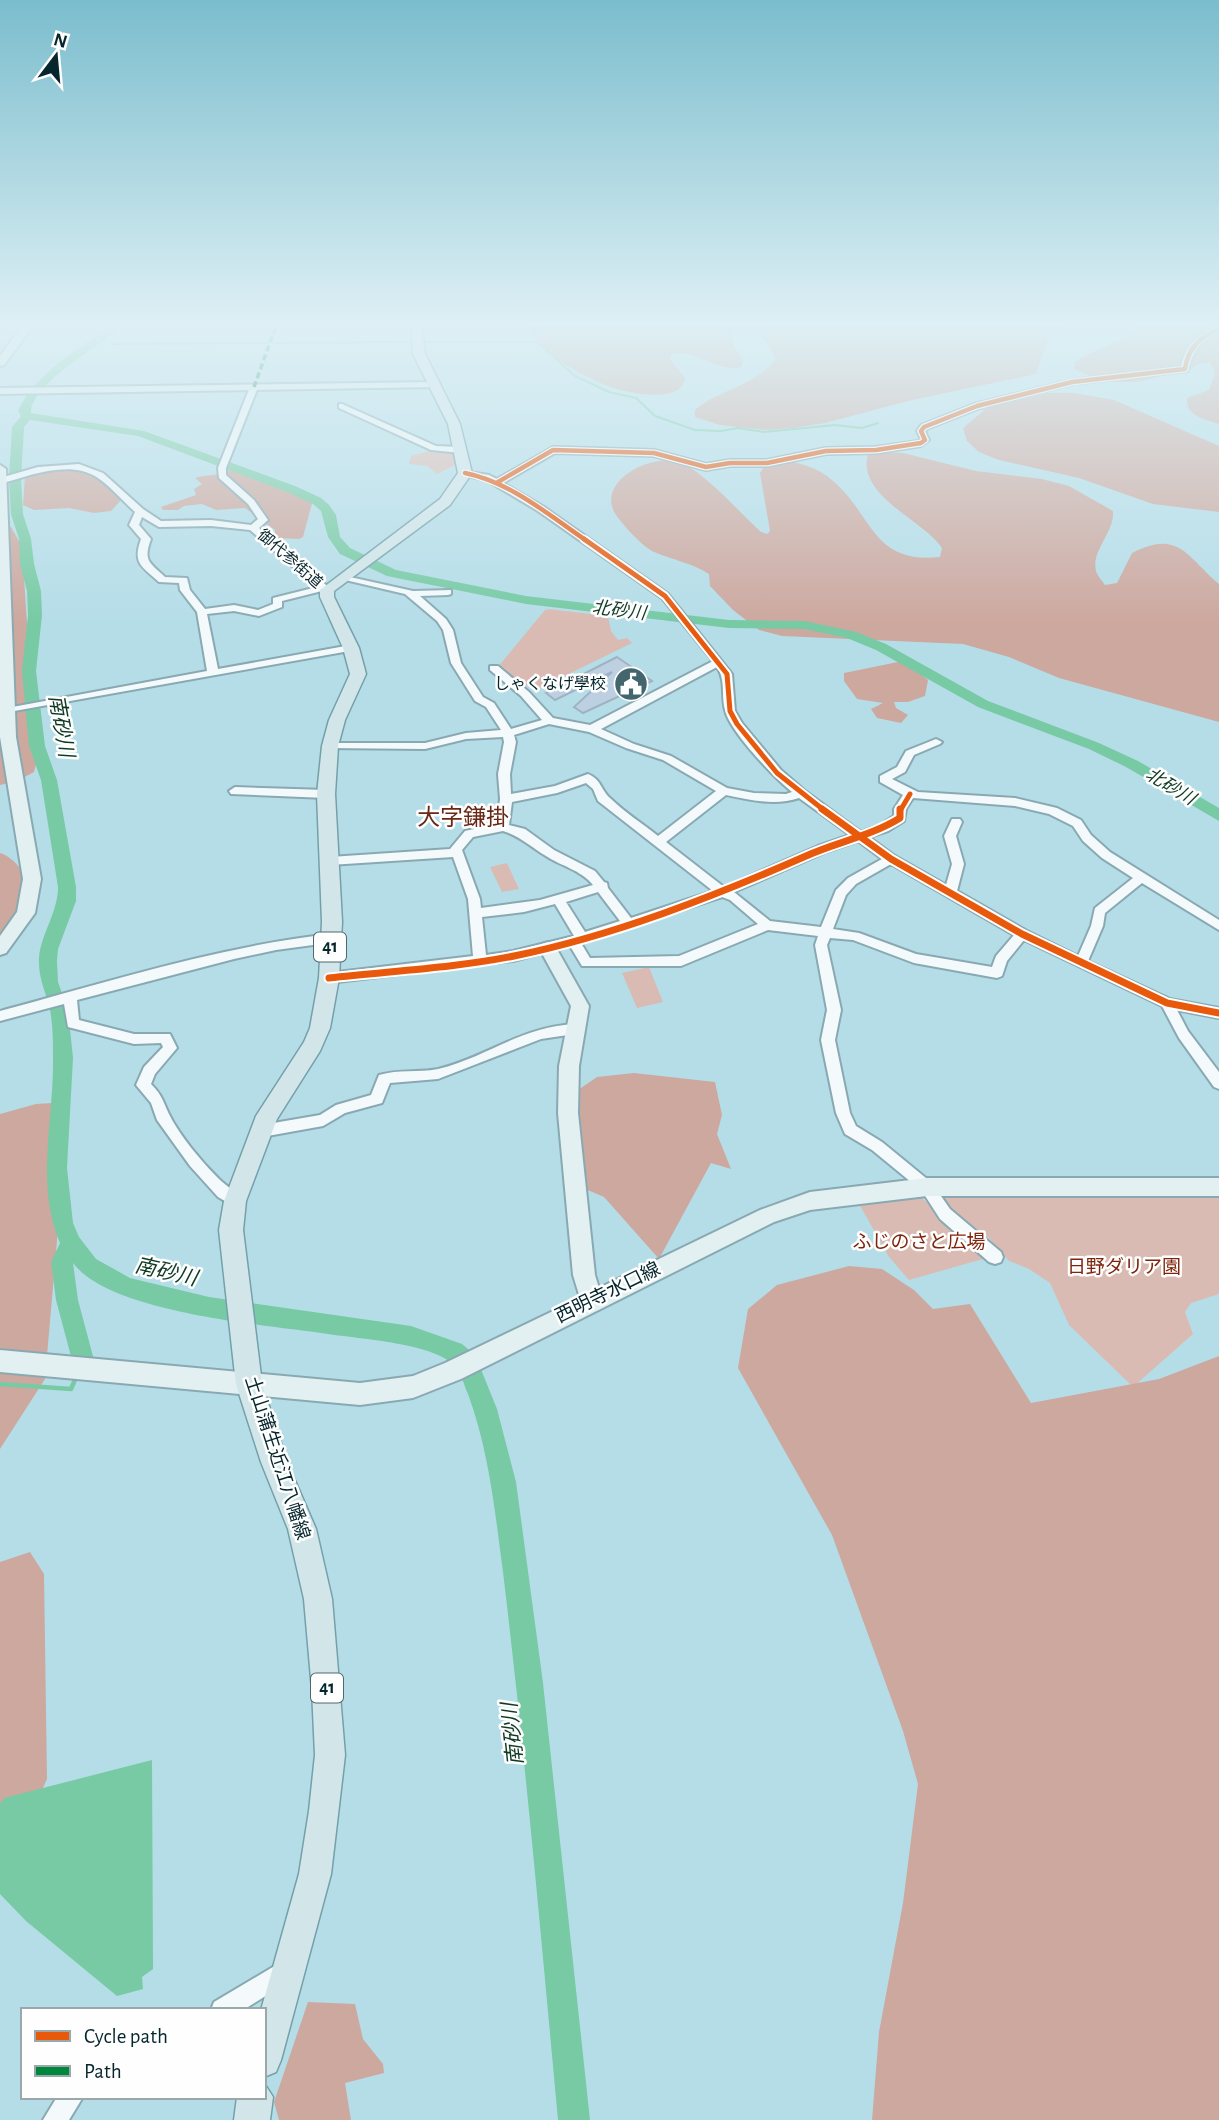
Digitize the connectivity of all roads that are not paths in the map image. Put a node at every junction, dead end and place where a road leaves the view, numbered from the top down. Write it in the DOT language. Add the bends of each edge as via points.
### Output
graph roads {
  1 [pos="239,425"];
  2 [pos="383,425"];
  3 [pos="454,425"];
  4 [pos="929,425"];
  5 [pos="461,450"];
  6 [pos="465,473"];
  7 [pos="2,477"];
  8 [pos="498,482"];
  9 [pos="140,511"];
  10 [pos="253,528"];
  11 [pos="344,577"];
  12 [pos="325,589"];
  13 [pos="448,592"];
  14 [pos="411,594"];
  15 [pos="202,612"];
  16 [pos="351,648"];
  17 [pos="719,662"];
  18 [pos="494,668"];
  19 [pos="213,673"];
  20 [pos="15,709"];
  21 [pos="550,721"];
  22 [pos="592,729"];
  23 [pos="508,733"];
  24 [pos="936,742"];
  25 [pos="330,746"];
  26 [pos="235,791"];
  27 [pos="724,791"];
  28 [pos="800,793"];
  29 [pos="326,794"];
  30 [pos="910,794"];
  31 [pos="506,799"];
  32 [pos="956,822"];
  33 [pos="503,827"];
  34 [pos="859,836"];
  35 [pos="658,842"];
  36 [pos="457,853"];
  37 [pos="891,859"];
  38 [pos="330,861"];
  39 [pos="1142,877"];
  40 [pos="603,886"];
  41 [pos="723,892"];
  42 [pos="950,892"];
  43 [pos="559,900"];
  44 [pos="475,913"];
  45 [pos="628,923"];
  46 [pos="767,925"];
  47 [pos="1219,926"];
  48 [pos="825,931"];
  49 [pos="1021,933"];
  50 [pos="330,939"];
  51 [pos="578,939"];
  52 [pos="548,948"];
  53 [pos="0,949"];
  54 [pos="480,960"];
  55 [pos="1081,962"];
  56 [pos="329,978"];
  57 [pos="68,996"];
  58 [pos="1167,1003"];
  59 [pos="1219,1013"];
  60 [pos="0,1016"];
  61 [pos="576,1029"];
  62 [pos="1219,1083"];
  63 [pos="261,1131"];
  64 [pos="927,1187"];
  65 [pos="1219,1187"];
  66 [pos="235,1201"];
  67 [pos="995,1257"];
  68 [pos="592,1302"];
  69 [pos="0,1361"];
  70 [pos="249,1384"];
  71 [pos="290,1967"];
  72 [pos="225,2008"];
  73 [pos="266,2053"];
  74 [pos="70,2099"];
  75 [pos="255,2099"];
  76 [pos="55,2120"];
  77 [pos="252,2120"];
  1 -- 10 [label="street, 御代参街道" via="222,476 263,518"];
  2 -- 5 [label="street" via="434,448"];
  3 -- 5 [label="main road"];
  4 -- 8 [label="street" via="921,430 925,440 921,443 826,451 767,463 706,467 654,453 553,450"];
  5 -- 6 [label="main road"];
  6 -- 8 [label="street"];
  6 -- 11 [label="main road" via="445,502"];
  7 -- 9 [label="street" via="64,467 92,471"];
  7 -- 20 [label="street"];
  8 -- 17 [label="street" via="665,596"];
  9 -- 10 [label="street" via="159,524 225,523"];
  9 -- 15 [label="street" via="134,525 146,540 142,561 162,580 184,580 185,590"];
  10 -- 12 [label="street, 御代参街道"];
  11 -- 12 [label="main road"];
  11 -- 14 [label="street"];
  12 -- 15 [label="street" via="276,600 279,605 259,613 234,608"];
  12 -- 16 [label="main road, 土山蒲生近江八幡線 / 41"];
  13 -- 14 [label="street"];
  14 -- 23 [label="street" via="441,619 456,663 478,699 490,705"];
  15 -- 19 [label="street"];
  16 -- 19 [label="street"];
  16 -- 25 [label="main road, 土山蒲生近江八幡線 / 41" via="358,674"];
  17 -- 22 [label="street"];
  17 -- 28 [label="street" via="727,674 730,711 737,724"];
  18 -- 21 [label="street"];
  19 -- 20 [label="street"];
  20 -- 53 [label="street" via="13,770 32,879 26,913"];
  21 -- 22 [label="street"];
  21 -- 23 [label="street"];
  22 -- 27 [label="street" via="667,758"];
  23 -- 25 [label="street" via="415,746"];
  23 -- 31 [label="street"];
  24 -- 30 [label="street" via="910,753 901,769 884,779"];
  25 -- 29 [label="main road, 土山蒲生近江八幡線 / 41"];
  26 -- 29 [label="street"];
  27 -- 28 [label="street" via="787,798"];
  27 -- 35 [label="street"];
  28 -- 34 [label="street"];
  29 -- 38 [label="main road, 土山蒲生近江八幡線 / 41"];
  30 -- 34 [label="street" via="900,818"];
  30 -- 39 [label="street" via="1044,808 1077,823 1106,855"];
  31 -- 33 [label="street"];
  31 -- 35 [label="street" via="587,778 602,798"];
  32 -- 42 [label="street" via="950,836 959,863"];
  33 -- 36 [label="street" via="469,834"];
  33 -- 40 [label="street" via="526,835"];
  34 -- 37 [label="street"];
  34 -- 41 [label="street"];
  35 -- 41 [label="street"];
  36 -- 38 [label="street"];
  36 -- 44 [label="street"];
  37 -- 42 [label="street"];
  37 -- 48 [label="street" via="852,881 840,894"];
  38 -- 50 [label="main road, 土山蒲生近江八幡線 / 41"];
  39 -- 47 [label="street"];
  39 -- 55 [label="street" via="1100,911"];
  40 -- 43 [label="street"];
  40 -- 45 [label="street"];
  41 -- 45 [label="street"];
  41 -- 46 [label="street"];
  42 -- 49 [label="street"];
  43 -- 44 [label="street"];
  43 -- 51 [label="street"];
  44 -- 54 [label="street"];
  45 -- 51 [label="street"];
  46 -- 48 [label="street"];
  46 -- 51 [label="street" via="668,963 617,959 587,963"];
  48 -- 49 [label="street" via="854,936 914,958 997,973 1001,958"];
  48 -- 64 [label="street" via="821,945 834,1010 828,1040 847,1125"];
  49 -- 55 [label="street"];
  50 -- 56 [label="main road, 土山蒲生近江八幡線 / 41"];
  50 -- 57 [label="street" via="234,954"];
  51 -- 52 [label="street"];
  52 -- 54 [label="street"];
  52 -- 61 [label="street" via="580,1006"];
  54 -- 56 [label="street"];
  55 -- 58 [label="street"];
  56 -- 63 [label="main road, 土山蒲生近江八幡線 / 41" via="313,1045"];
  57 -- 60 [label="street"];
  57 -- 66 [label="street" via="74,1023 134,1039 164,1038 170,1048 143,1085 157,1098 162,1115 198,1167"];
  58 -- 59 [label="street"];
  58 -- 62 [label="street" via="1175,1024"];
  61 -- 63 [label="street" via="502,1047 475,1062 424,1077 392,1076 384,1079 377,1099 323,1120"];
  61 -- 68 [label="street" via="569,1066 569,1145 584,1275"];
  63 -- 66 [label="main road, 土山蒲生近江八幡線 / 41"];
  64 -- 65 [label="street, 西明寺水口線"];
  64 -- 67 [label="street" via="945,1214"];
  64 -- 68 [label="street, 西明寺水口線" via="810,1201 767,1216"];
  66 -- 70 [label="main road, 土山蒲生近江八幡線 / 41" via="231,1230"];
  68 -- 70 [label="street, 西明寺水口線" via="413,1387 360,1394"];
  69 -- 70 [label="street, 西明寺水口線"];
  70 -- 71 [label="main road, 土山蒲生近江八幡線 / 41" via="302,1529 318,1599 327,1690 330,1755 325,1811"];
  71 -- 72 [label="street"];
  71 -- 73 [label="main road, 土山蒲生近江八幡線 / 41"];
  74 -- 76 [label="street"];
  75 -- 77 [label="main road"];
}
